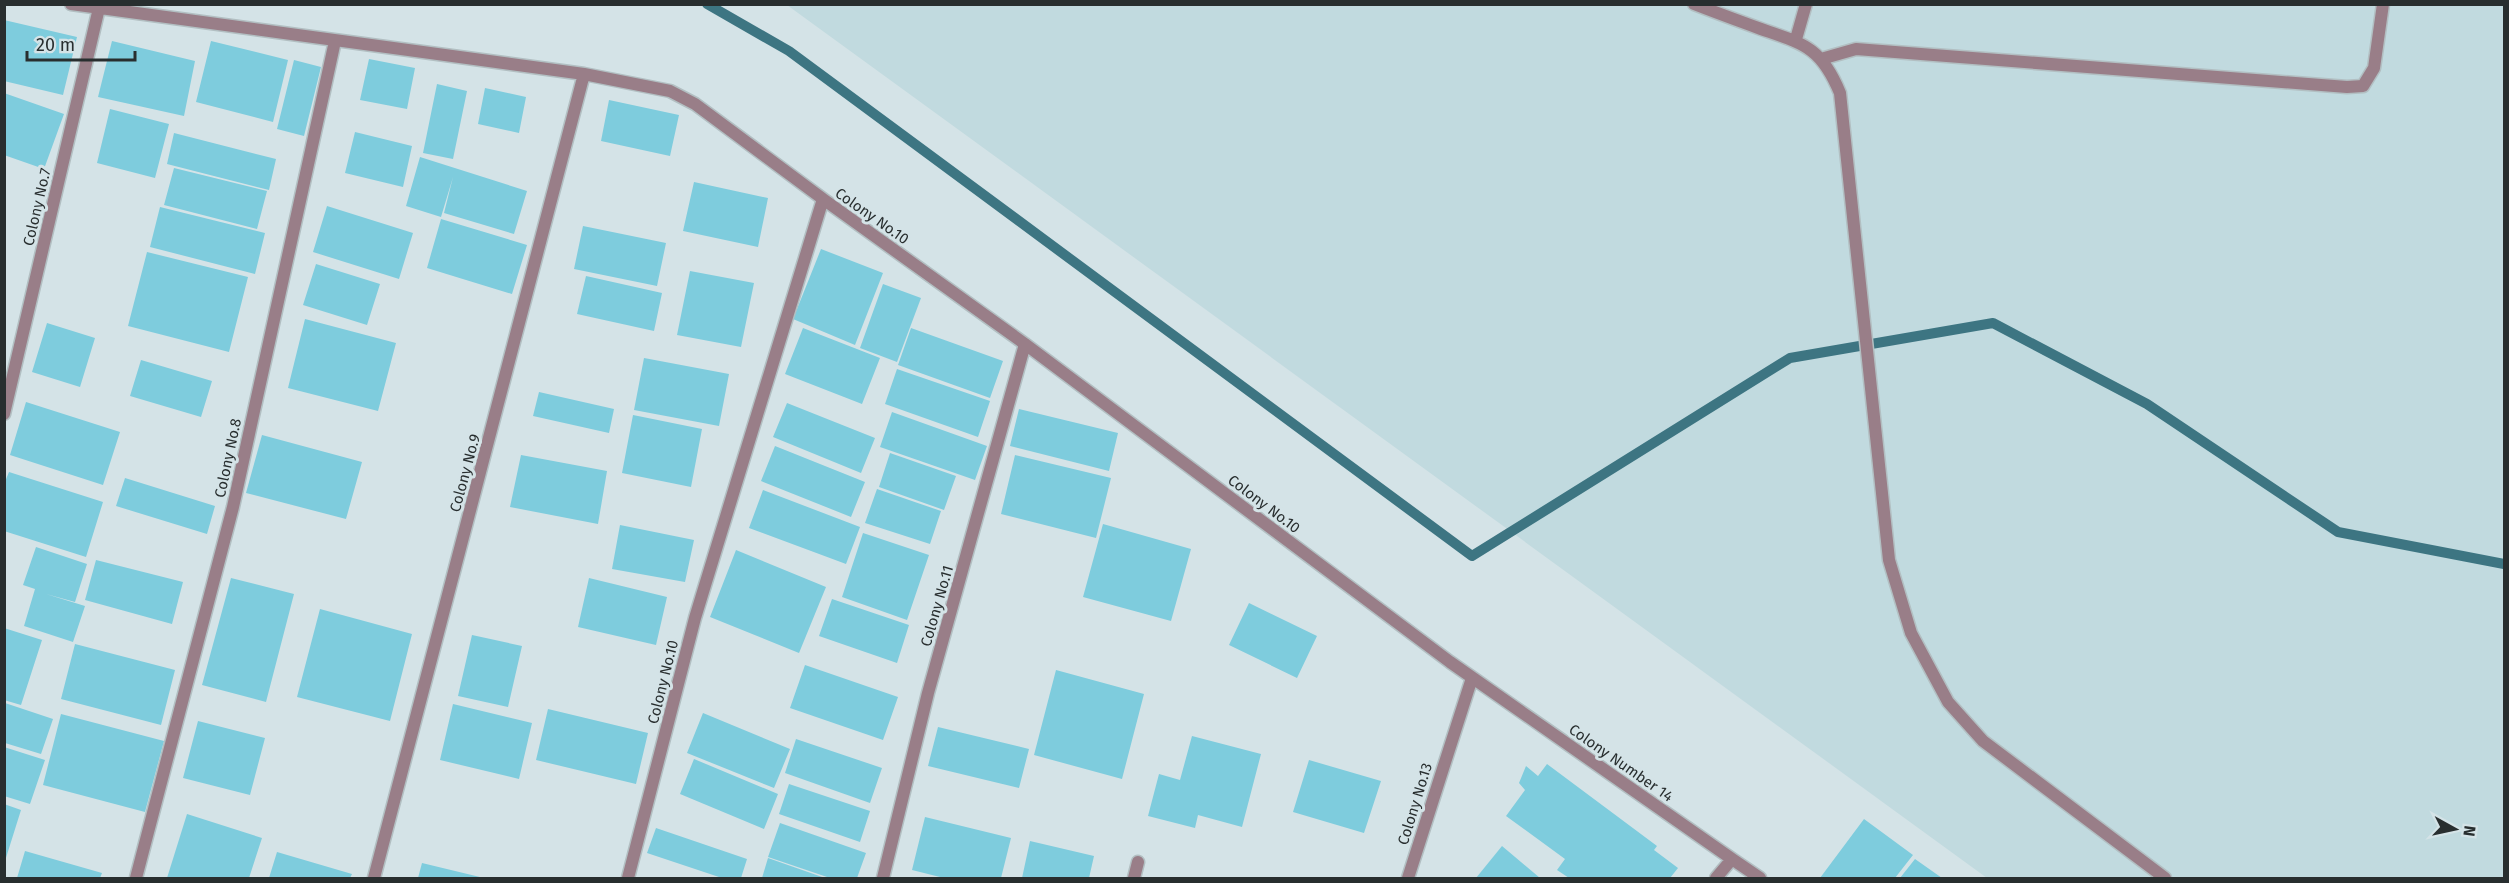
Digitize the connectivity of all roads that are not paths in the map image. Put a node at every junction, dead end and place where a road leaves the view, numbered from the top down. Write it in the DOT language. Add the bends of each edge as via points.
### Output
graph roads {
  1 [pos="71,4"];
  2 [pos="1695,4"];
  3 [pos="1806,4"];
  4 [pos="2383,4"];
  5 [pos="99,8"];
  6 [pos="1796,39"];
  7 [pos="335,41"];
  8 [pos="1821,59"];
  9 [pos="584,74"];
  10 [pos="823,199"];
  11 [pos="1025,344"];
  12 [pos="4,414"];
  13 [pos="1472,678"];
  14 [pos="1732,859"];
  15 [pos="1138,862"];
  16 [pos="136,879"];
  17 [pos="374,879"];
  18 [pos="628,879"];
  19 [pos="883,879"];
  20 [pos="1134,879"];
  21 [pos="1408,879"];
  22 [pos="1716,879"];
  23 [pos="1760,879"];
  24 [pos="2165,879"];
  1 -- 5 [label="street"];
  2 -- 6 [label="street"];
  3 -- 6 [label="street"];
  4 -- 8 [label="street" via="2374,68 2363,86 1856,49"];
  5 -- 7 [label="street"];
  5 -- 12 [label="street, Colony No.7"];
  6 -- 8 [label="street"];
  7 -- 9 [label="street"];
  7 -- 16 [label="street, Colony No.8" via="233,507"];
  8 -- 24 [label="street" via="1840,93 1889,560 1911,633 1948,702 1983,741"];
  9 -- 10 [label="street" via="670,91 695,104"];
  9 -- 17 [label="street, Colony No.9"];
  10 -- 11 [label="street, Colony No.10"];
  10 -- 18 [label="street, Colony No.10" via="695,618"];
  11 -- 13 [label="street, Colony No.10"];
  11 -- 19 [label="street, Colony No.11" via="931,682"];
  13 -- 14 [label="street, Colony Number 14"];
  13 -- 21 [label="street, Colony No.13"];
  14 -- 22 [label="street"];
  14 -- 23 [label="street, Colony Number 14"];
  15 -- 20 [label="street"];
}
